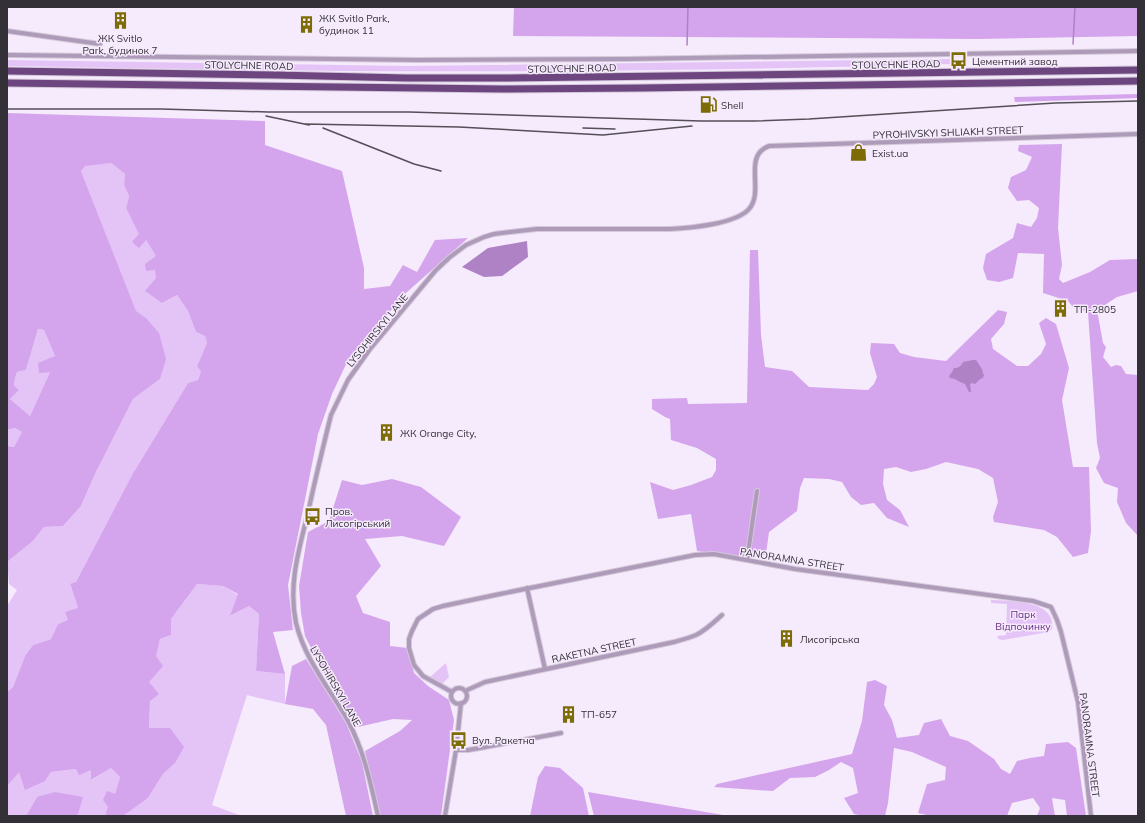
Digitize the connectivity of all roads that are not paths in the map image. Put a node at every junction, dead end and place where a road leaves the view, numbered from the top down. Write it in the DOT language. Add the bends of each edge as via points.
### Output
graph roads {
  1 [pos="7,32"];
  2 [pos="100,44"];
  3 [pos="1138,51"];
  4 [pos="8,55"];
  5 [pos="1138,70"];
  6 [pos="7,71"];
  7 [pos="1138,81"];
  8 [pos="7,83"];
  9 [pos="1138,134"];
  10 [pos="760,151"];
  11 [pos="757,491"];
  12 [pos="747,560"];
  13 [pos="527,588"];
  14 [pos="722,615"];
  15 [pos="545,669"];
  16 [pos="465,691"];
  17 [pos="452,692"];
  18 [pos="461,703"];
  19 [pos="561,733"];
  20 [pos="456,750"];
  21 [pos="378,816"];
  22 [pos="446,816"];
  23 [pos="1091,816"];
  1 -- 2 [label="street"];
  3 -- 4 [label="street, STOLYCHNE ROAD" via="426,60"];
  5 -- 6 [label="highway, STOLYCHNE ROAD" via="501,78"];
  7 -- 8 [label="highway, STOLYCHNE ROAD" via="502,89"];
  9 -- 10 [label="street, PYROHIVSKYI SHLIAKH STREET" via="774,145"];
  10 -- 21 [label="street, LYSOHIRSKYI LANE" via="756,161 754,201 746,212 734,218 689,228 512,231 484,237 466,245 436,270 370,349 348,380 331,416 294,573 293,598 296,622 304,646 358,744 367,768"];
  11 -- 12 [label="street"];
  12 -- 13 [label="street, PANORAMNA STREET" via="714,554 695,555"];
  12 -- 23 [label="street, PANORAMNA STREET" via="1033,601 1051,606 1059,626 1078,702"];
  13 -- 15 [label="street"];
  13 -- 17 [label="street, PANORAMNA STREET" via="443,606 418,619 412,631 409,648 414,665 423,676"];
  14 -- 15 [label="street, RAKETNA STREET" via="690,637"];
  15 -- 16 [label="street, RAKETNA STREET" via="485,682"];
  16 -- 17 [label="street" via="458,688"];
  16 -- 18 [label="street" via="466,699"];
  17 -- 18 [label="street" via="452,700"];
  18 -- 20 [label="street"];
  19 -- 20 [label="street"];
  20 -- 22 [label="street"];
}
